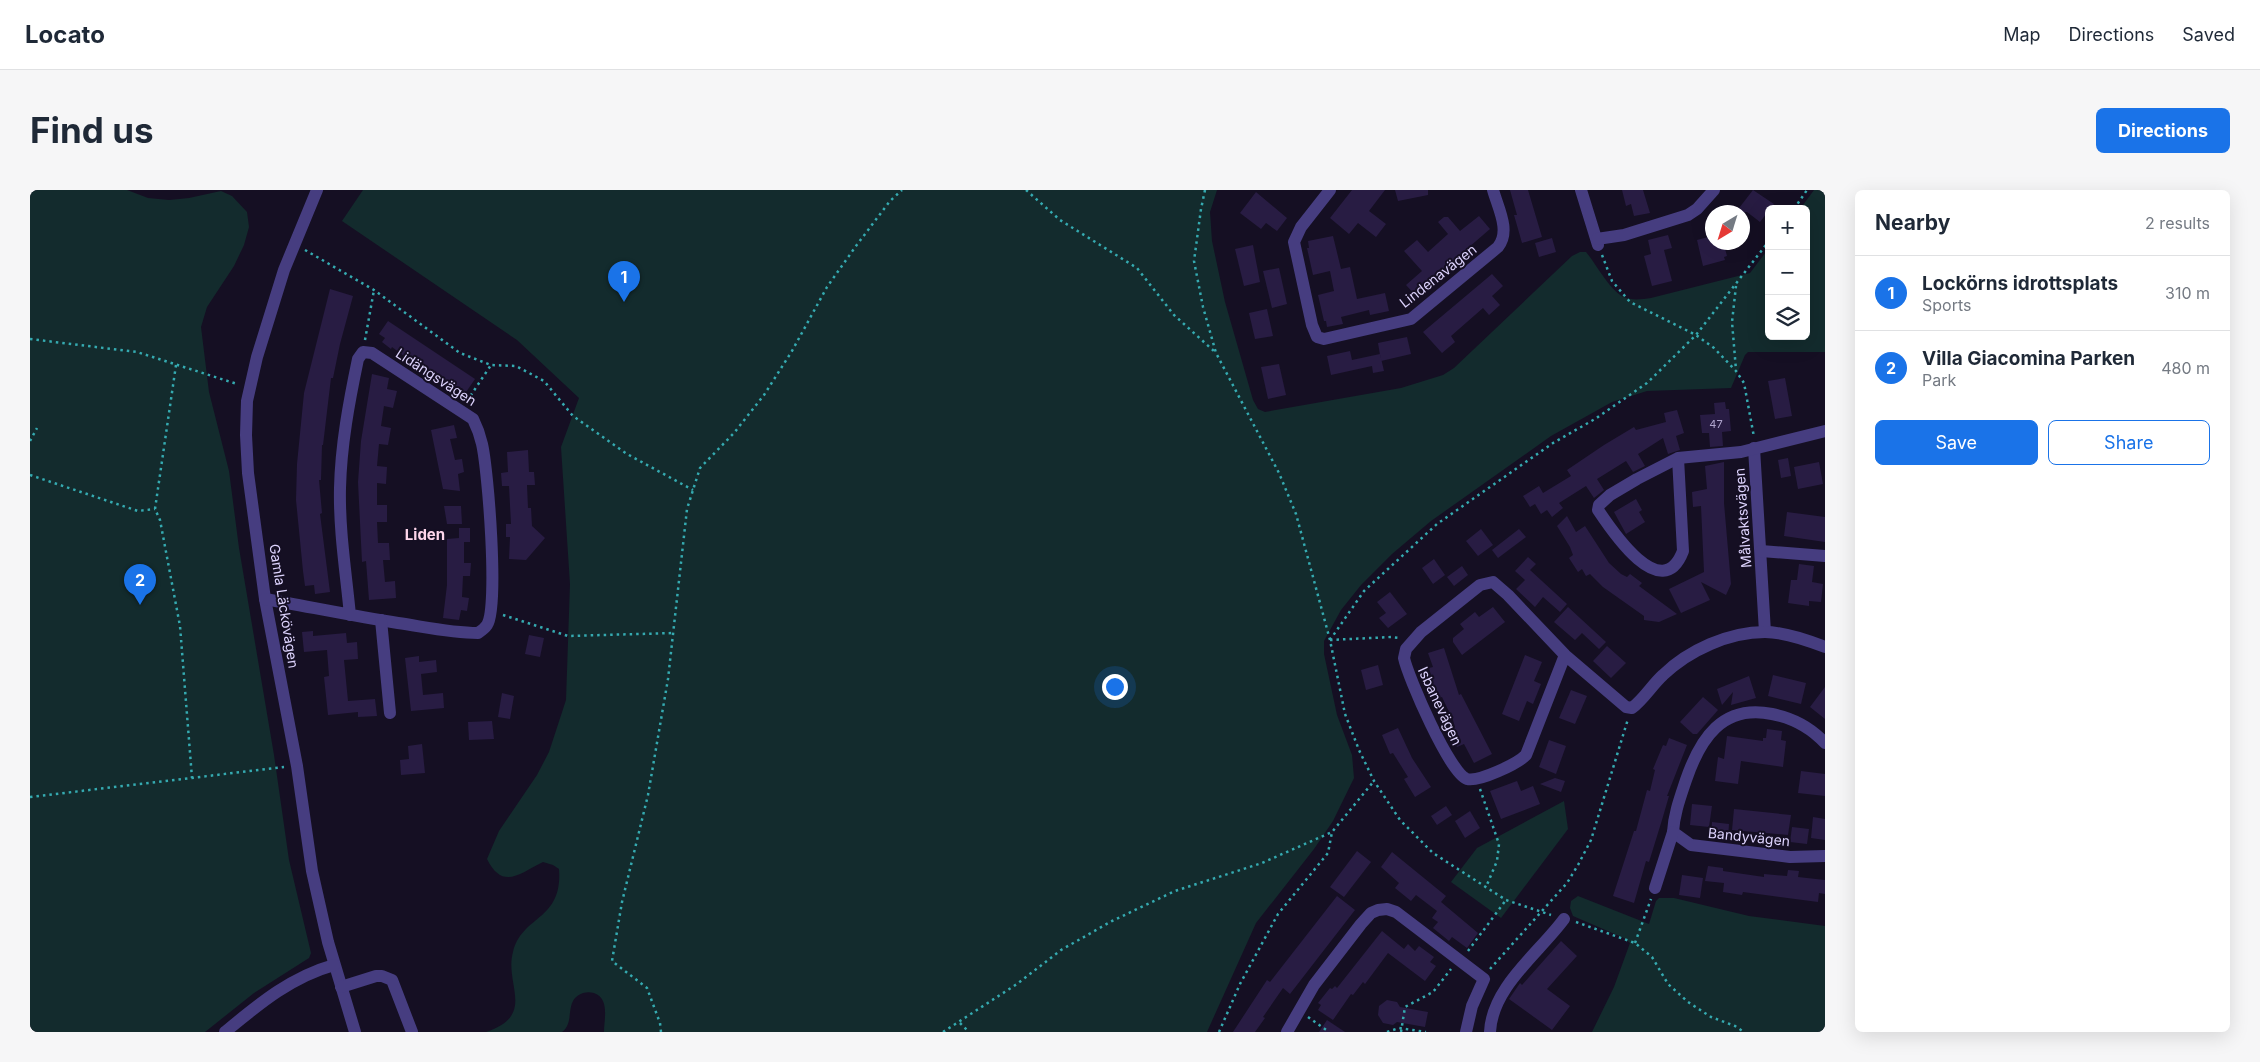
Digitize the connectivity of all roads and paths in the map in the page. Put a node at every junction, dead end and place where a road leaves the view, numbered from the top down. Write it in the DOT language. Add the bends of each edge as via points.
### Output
graph roads {
  1 [pos="317,190"];
  2 [pos="902,190"];
  3 [pos="1026,190"];
  4 [pos="1330,190"];
  5 [pos="1493,190"];
  6 [pos="1581,190"];
  7 [pos="1714,190"];
  8 [pos="1807,190"];
  9 [pos="1797,205"];
  10 [pos="1597,242"];
  11 [pos="294,245"];
  12 [pos="1765,246"];
  13 [pos="1736,286"];
  14 [pos="374,290"];
  15 [pos="1696,335"];
  16 [pos="30,339"];
  17 [pos="363,352"];
  18 [pos="1216,353"];
  19 [pos="176,366"];
  20 [pos="491,366"];
  21 [pos="1736,372"];
  22 [pos="239,384"];
  23 [pos="460,411"];
  24 [pos="37,428"];
  25 [pos="1825,431"];
  26 [pos="30,441"];
  27 [pos="1754,448"];
  28 [pos="1678,458"];
  29 [pos="30,476"];
  30 [pos="693,490"];
  31 [pos="156,509"];
  32 [pos="1761,551"];
  33 [pos="1825,556"];
  34 [pos="266,599"];
  35 [pos="491,611"];
  36 [pos="350,615"];
  37 [pos="381,620"];
  38 [pos="1765,632"];
  39 [pos="674,633"];
  40 [pos="1410,643"];
  41 [pos="1825,647"];
  42 [pos="1565,655"];
  43 [pos="1632,708"];
  44 [pos="390,713"];
  45 [pos="1825,743"];
  46 [pos="286,766"];
  47 [pos="192,778"];
  48 [pos="1476,778"];
  49 [pos="1374,781"];
  50 [pos="30,797"];
  51 [pos="1332,832"];
  52 [pos="1673,832"];
  53 [pos="1825,856"];
  54 [pos="1486,887"];
  55 [pos="1655,888"];
  56 [pos="1564,919"];
  57 [pos="1636,943"];
  58 [pos="334,965"];
  59 [pos="1484,979"];
  60 [pos="341,987"];
  61 [pos="1298,1010"];
  62 [pos="960,1023"];
  63 [pos="1467,1026"];
  64 [pos="1491,1029"];
  65 [pos="225,1032"];
  66 [pos="354,1032"];
  67 [pos="412,1032"];
  68 [pos="661,1032"];
  69 [pos="943,1032"];
  70 [pos="969,1032"];
  71 [pos="1219,1032"];
  72 [pos="1287,1032"];
  73 [pos="1330,1032"];
  74 [pos="1387,1032"];
  75 [pos="1426,1032"];
  1 -- 11 [label="street, Gamla Läckövägen"];
  2 -- 30 [label="path" via="827,287 764,395 700,468"];
  3 -- 18 [label="path" via="1060,220 1138,268 1174,315"];
  4 -- 5 [label="street, Lindenavägen" via="1301,227 1294,242 1312,325 1317,337 1324,339 1410,319 1498,247 1504,226"];
  6 -- 10 [label="street"];
  7 -- 10 [label="street" via="1698,210"];
  8 -- 9 [label="path"];
  10 -- 15 [label="path" via="1612,281 1630,302"];
  11 -- 14 [label="path"];
  11 -- 34 [label="street, Gamla Läckövägen" via="257,356 247,402 248,472"];
  12 -- 13 [label="path"];
  13 -- 15 [label="path"];
  13 -- 21 [label="path" via="1732,322"];
  14 -- 17 [label="path"];
  14 -- 20 [label="path" via="460,352"];
  15 -- 21 [label="path" via="1714,348"];
  15 -- 40 [label="path" via="1647,383 1436,524 1364,591 1330,640 1391,637"];
  16 -- 19 [label="path" via="137,352"];
  17 -- 23 [label="street, Lidängsvägen" via="372,353"];
  17 -- 36 [label="street" via="354,377 342,459 341,514"];
  19 -- 22 [label="path"];
  19 -- 31 [label="path"];
  20 -- 23 [label="path"];
  20 -- 30 [label="path" via="516,366 544,382 572,416 627,454"];
  21 -- 27 [label="path" via="1744,383"];
  23 -- 35 [label="street, Lidängsvägen" via="473,419 482,446 490,535"];
  24 -- 26 [label="path"];
  25 -- 27 [label="street"];
  27 -- 28 [label="street, Målvaktsvägen"];
  27 -- 32 [label="street, Målvaktsvägen"];
  28 -- 28 [label="street, Målvaktsvägen" via="1610,495 1597,507 1618,540 1643,563 1657,570 1676,564 1683,551"];
  29 -- 31 [label="path" via="138,510"];
  30 -- 39 [label="path" via="687,509"];
  31 -- 47 [label="path" via="180,626"];
  32 -- 33 [label="street"];
  32 -- 38 [label="street, Målvaktsvägen"];
  34 -- 36 [label="street"];
  34 -- 58 [label="street, Gamla Läckövägen" via="297,766 312,871"];
  35 -- 37 [label="street" via="487,625 478,633"];
  35 -- 39 [label="path" via="568,636"];
  36 -- 37 [label="street"];
  37 -- 44 [label="street"];
  38 -- 41 [label="street" via="1809,640"];
  38 -- 43 [label="street" via="1725,639 1684,658"];
  39 -- 68 [label="path" via="648,795 622,902 612,961 647,988"];
  40 -- 42 [label="street" via="1480,585 1493,582"];
  40 -- 48 [label="street, Isbanevägen" via="1404,658 1406,666 1443,749 1458,773 1467,779"];
  42 -- 43 [label="street" via="1620,704"];
  42 -- 48 [label="street" via="1526,755 1512,765"];
  43 -- 59 [label="path" via="1591,840 1578,865 1567,883"];
  45 -- 52 [label="street" via="1800,723 1768,713 1744,713 1720,724 1702,742 1695,755 1676,810"];
  46 -- 47 [label="path"];
  47 -- 50 [label="path"];
  48 -- 54 [label="path" via="1500,844"];
  49 -- 51 [label="path"];
  51 -- 62 [label="path" via="1262,863 1175,891 1112,921 1061,950"];
  51 -- 71 [label="path" via="1328,853 1278,914 1240,984"];
  52 -- 53 [label="street, Bandyvägen" via="1691,845 1790,857"];
  52 -- 55 [label="street"];
  55 -- 57 [label="path"];
  56 -- 64 [label="street" via="1505,989 1491,1021"];
  58 -- 60 [label="street, Gamla Läckövägen"];
  58 -- 65 [label="street" via="276,991"];
  59 -- 61 [label="street" via="1396,912 1378,910 1360,924"];
  59 -- 63 [label="street"];
  60 -- 66 [label="street, Gamla Läckövägen"];
  60 -- 67 [label="street" via="376,976 392,980"];
  61 -- 72 [label="street"];
  61 -- 73 [label="path"];
  62 -- 69 [label="path"];
  62 -- 70 [label="path"];
  63 -- 64 [label="street"];
  74 -- 75 [label="path" via="1399,1028"];
}
